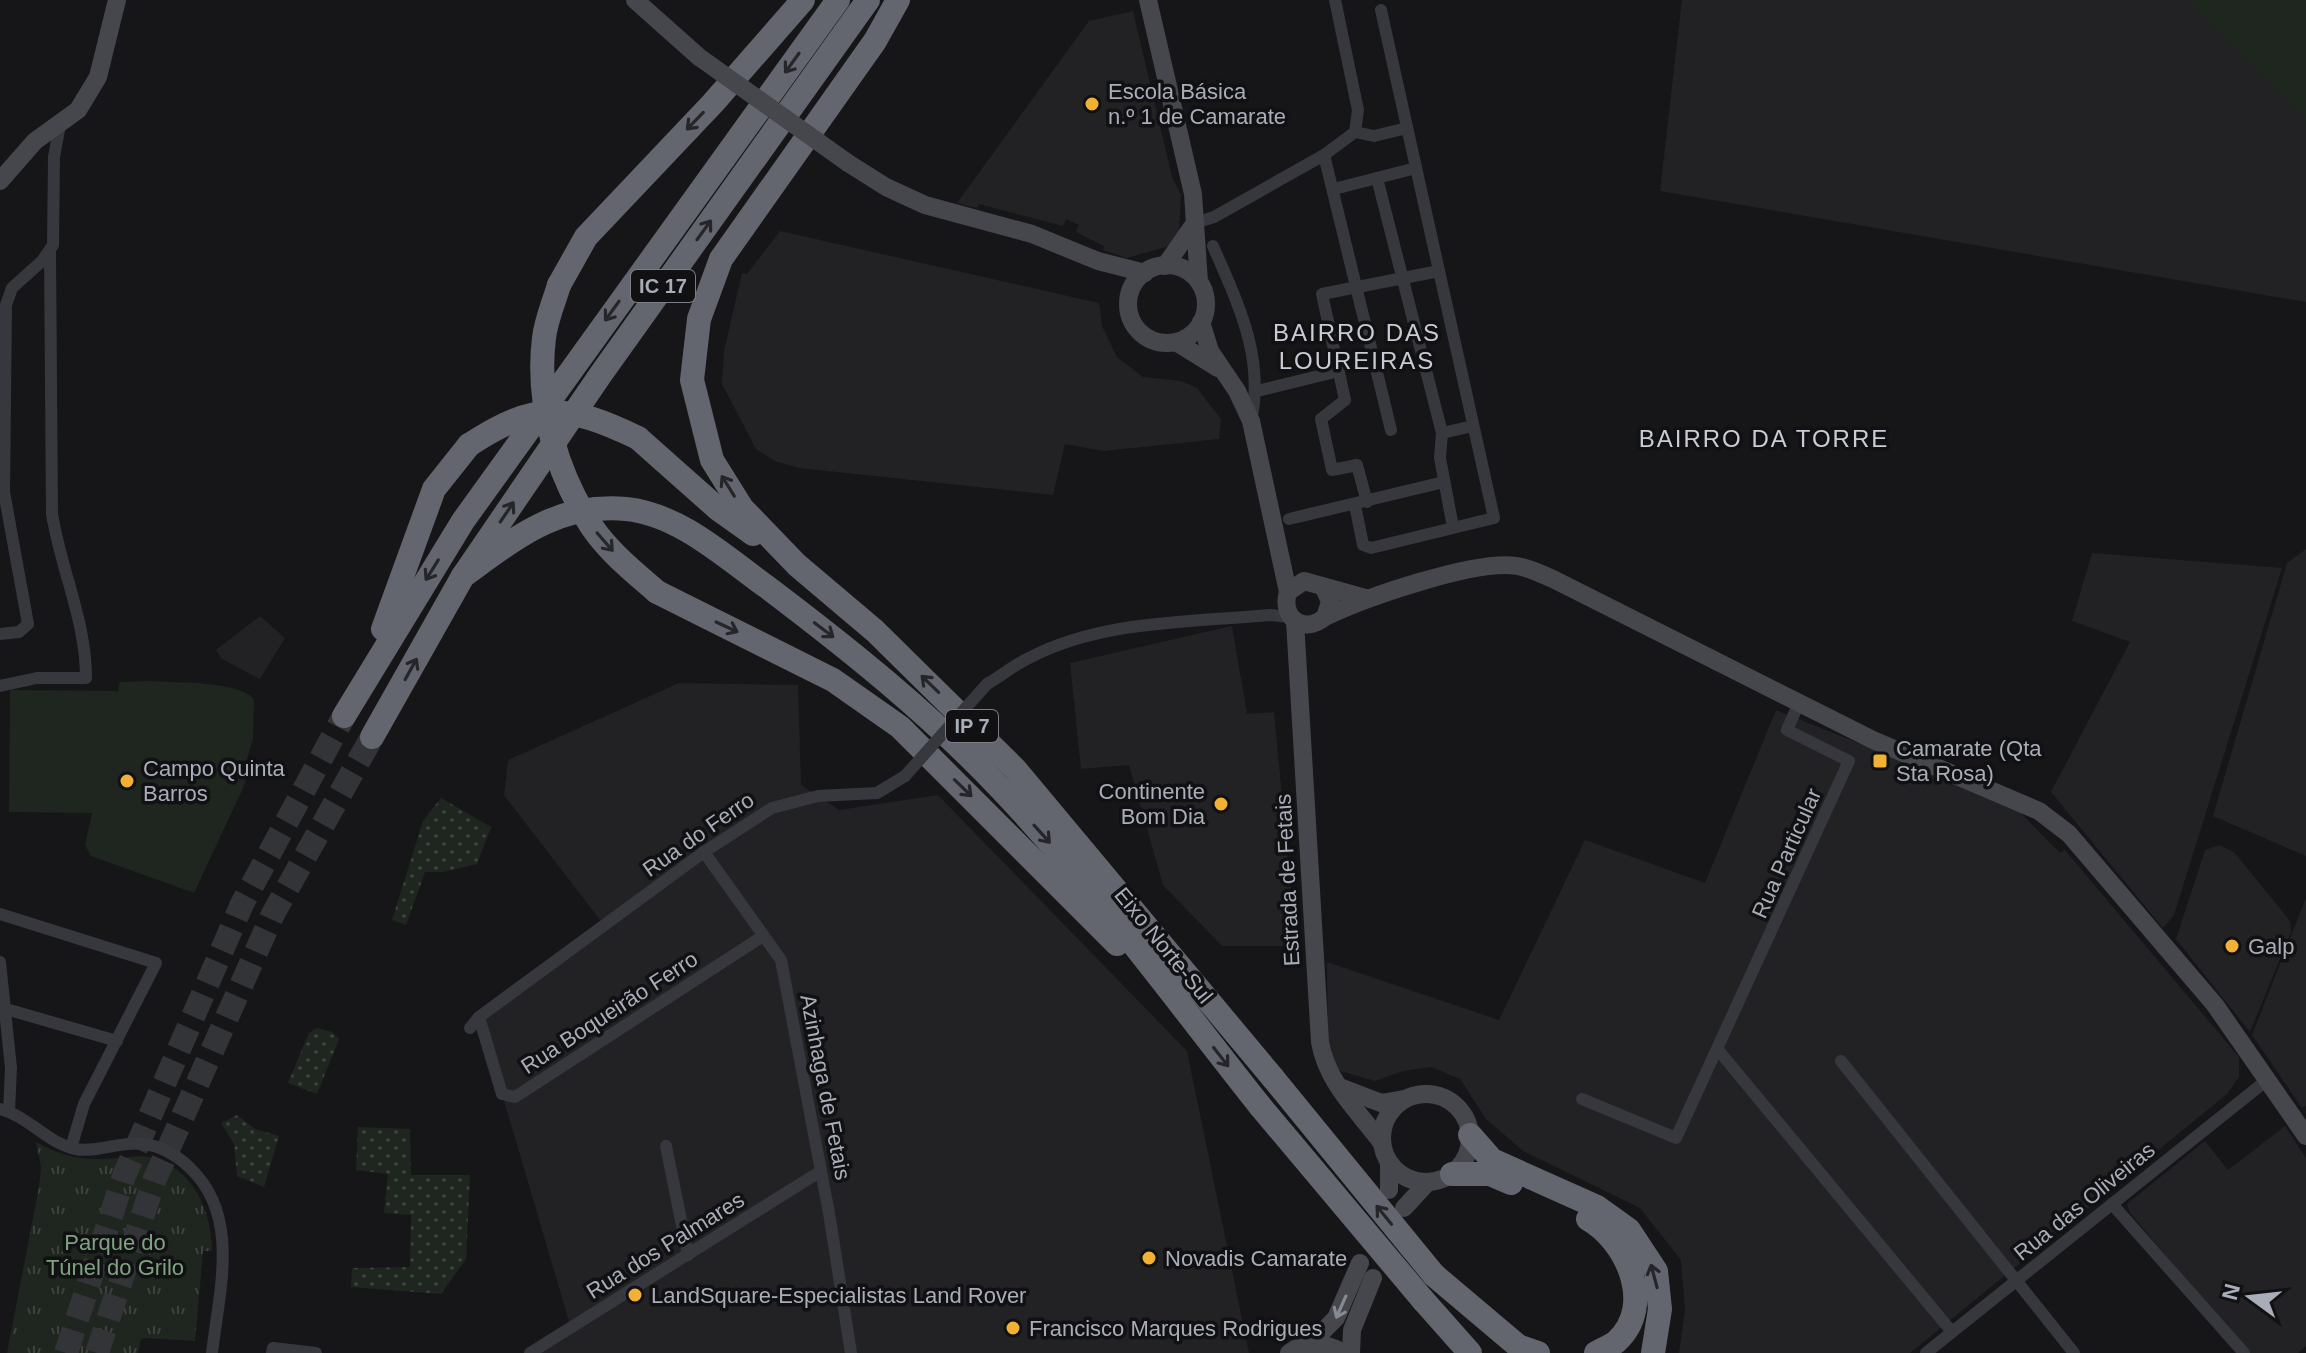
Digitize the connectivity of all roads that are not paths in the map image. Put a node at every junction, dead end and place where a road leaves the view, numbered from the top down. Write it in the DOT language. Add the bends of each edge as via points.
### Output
graph roads {
  1 [pos="117,0"];
  2 [pos="635,0"];
  3 [pos="803,0"];
  4 [pos="838,0"];
  5 [pos="868,0"];
  6 [pos="898,0"];
  7 [pos="1148,0"];
  8 [pos="1335,0"];
  9 [pos="1381,10"];
  10 [pos="60,125"];
  11 [pos="1407,128"];
  12 [pos="1355,132"];
  13 [pos="1324,155"];
  14 [pos="1416,168"];
  15 [pos="1377,178"];
  16 [pos="0,181"];
  17 [pos="1334,189"];
  18 [pos="1195,223"];
  19 [pos="1213,246"];
  20 [pos="50,252"];
  21 [pos="1098,261"];
  22 [pos="1165,266"];
  23 [pos="1439,271"];
  24 [pos="1145,273"];
  25 [pos="1402,278"];
  26 [pos="1199,282"];
  27 [pos="1359,287"];
  28 [pos="1129,298"];
  29 [pos="1201,322"];
  30 [pos="1176,342"];
  31 [pos="3,362"];
  32 [pos="1220,370"];
  33 [pos="1339,371"];
  34 [pos="1257,391"];
  35 [pos="1251,421"];
  36 [pos="1473,426"];
  37 [pos="1391,430"];
  38 [pos="1442,433"];
  39 [pos="2,473"];
  40 [pos="1444,482"];
  41 [pos="1361,504"];
  42 [pos="1289,519"];
  43 [pos="1453,527"];
  44 [pos="1277,548"];
  45 [pos="797,565"];
  46 [pos="463,576"];
  47 [pos="1317,584"];
  48 [pos="1365,598"];
  49 [pos="1286,610"];
  50 [pos="1322,620"];
  51 [pos="0,634"];
  52 [pos="1298,670"];
  53 [pos="0,686"];
  54 [pos="361,688"];
  55 [pos="1799,703"];
  56 [pos="344,716"];
  57 [pos="372,737"];
  58 [pos="704,852"];
  59 [pos="0,914"];
  60 [pos="763,936"];
  61 [pos="0,962"];
  62 [pos="1181,1007"];
  63 [pos="6,1009"];
  64 [pos="474,1022"];
  65 [pos="117,1041"];
  66 [pos="1719,1051"];
  67 [pos="1841,1061"];
  68 [pos="2267,1080"];
  69 [pos="1336,1085"];
  70 [pos="1404,1099"];
  71 [pos="1582,1099"];
  72 [pos="4,1110"];
  73 [pos="2305,1130"];
  74 [pos="1470,1135"];
  75 [pos="1382,1143"];
  76 [pos="666,1146"];
  77 [pos="71,1148"];
  78 [pos="1389,1162"];
  79 [pos="821,1171"];
  80 [pos="1452,1174"];
  81 [pos="1428,1182"];
  82 [pos="1389,1190"];
  83 [pos="2112,1204"];
  84 [pos="1404,1208"];
  85 [pos="688,1255"];
  86 [pos="1370,1258"];
  87 [pos="1434,1275"];
  88 [pos="1373,1278"];
  89 [pos="2015,1281"];
  90 [pos="1420,1306"];
  91 [pos="1952,1332"];
  92 [pos="1311,1343"];
  93 [pos="212,1353"];
  94 [pos="272,1353"];
  95 [pos="316,1353"];
  96 [pos="530,1353"];
  97 [pos="851,1353"];
  98 [pos="1289,1353"];
  99 [pos="1344,1353"];
  100 [pos="1351,1353"];
  101 [pos="1451,1353"];
  102 [pos="1470,1353"];
  103 [pos="1501,1353"];
  104 [pos="1538,1353"];
  105 [pos="1596,1353"];
  106 [pos="1653,1353"];
  107 [pos="1926,1353"];
  108 [pos="2074,1353"];
  109 [pos="2244,1353"];
  1 -- 10 [label="street" via="98,77 78,110"];
  2 -- 21 [label="street, bridge" via="699,57 886,187 925,205 1052,240"];
  3 -- 62 [label="highway, one-way, bridge" via="586,237 559,285 544,336 542,385 564,473 592,527 621,561 657,592 833,680 900,727"];
  4 -- 54 [label="highway, IC 17, one-way" via="463,521"];
  46 -- 5 [label="highway, IC 17, one-way"];
  45 -- 6 [label="highway, one-way" via="742,508 712,460 692,380 699,319 721,259 875,41"];
  7 -- 18 [label="street" via="1193,194"];
  8 -- 12 [label="street" via="1358,110"];
  9 -- 11 [label="street"];
  10 -- 16 [label="street" via="35,141"];
  10 -- 20 [label="street"];
  11 -- 12 [label="street" via="1374,136"];
  11 -- 14 [label="street"];
  12 -- 13 [label="street"];
  13 -- 17 [label="street"];
  13 -- 18 [label="street"];
  14 -- 15 [label="street"];
  14 -- 23 [label="street"];
  15 -- 17 [label="street"];
  15 -- 25 [label="street"];
  17 -- 27 [label="street"];
  18 -- 22 [label="street"];
  18 -- 26 [label="street"];
  19 -- 34 [label="street" via="1248,330"];
  20 -- 31 [label="street" via="9,295"];
  20 -- 53 [label="street" via="52,514 77,609 86,678 37,678"];
  21 -- 24 [label="street"];
  21 -- 28 [label="street"];
  22 -- 24 [label="street"];
  22 -- 26 [label="street" via="1178,267"];
  23 -- 25 [label="street"];
  23 -- 36 [label="street"];
  24 -- 28 [label="street"];
  25 -- 27 [label="street"];
  25 -- 38 [label="street"];
  26 -- 29 [label="street" via="1205,302"];
  27 -- 33 [label="street" via="1322,294"];
  27 -- 37 [label="street"];
  28 -- 30 [label="street" via="1140,333 1151,340"];
  29 -- 30 [label="street"];
  29 -- 32 [label="street"];
  30 -- 32 [label="street"];
  31 -- 39 [label="street"];
  32 -- 35 [label="street, Estrada de Fetais"];
  33 -- 34 [label="street"];
  33 -- 41 [label="street" via="1345,400 1321,419 1332,470 1357,465"];
  34 -- 35 [label="street"];
  35 -- 44 [label="street, Estrada de Fetais"];
  36 -- 38 [label="street"];
  36 -- 43 [label="street" via="1494,518"];
  38 -- 40 [label="street"];
  39 -- 51 [label="street" via="28,624 19,632"];
  40 -- 41 [label="street"];
  40 -- 43 [label="street"];
  41 -- 42 [label="street"];
  41 -- 43 [label="street" via="1363,545 1371,548"];
  44 -- 47 [label="street"];
  44 -- 49 [label="street, Estrada de Fetais"];
  45 -- 54 [label="highway, bridge" via="718,509 638,438 592,416 563,411 501,424 469,445 434,489"];
  87 -- 45 [label="highway, Eixo Norte-Sul / IP 7, one-way, bridge" via="1015,769 875,631"];
  57 -- 46 [label="highway, IC 17, one-way"];
  46 -- 62 [label="highway, one-way" via="554,517 595,508 656,516 699,538 888,681 999,786 1076,871"];
  47 -- 48 [label="street"];
  47 -- 49 [label="street" via="1297,583"];
  47 -- 50 [label="street" via="1330,602"];
  48 -- 50 [label="street"];
  48 -- 55 [label="street" via="1486,567 1515,566 1553,579"];
  49 -- 50 [label="street" via="1303,625"];
  49 -- 52 [label="street, Estrada de Fetais"];
  49 -- 58 [label="street, Rua do Ferro, bridge" via="1146,626 1070,641 1029,657 987,684 905,776 877,793 818,796 772,808"];
  50 -- 52 [label="street, Estrada de Fetais"];
  52 -- 69 [label="street, Estrada de Fetais" via="1320,1042 1324,1065"];
  54 -- 56 [label="highway, IC 17"];
  55 -- 66 [label="street, Rua Particular" via="1787,730 1849,761"];
  55 -- 68 [label="street" via="1873,740 2010,796 2069,834 2215,1005"];
  58 -- 60 [label="street, Azinhaga de Fetais"];
  58 -- 64 [label="street, Rua do Ferro"];
  59 -- 65 [label="street" via="156,963"];
  60 -- 64 [label="street, Rua Boqueirão Ferro" via="515,1097 502,1094"];
  60 -- 79 [label="street, Azinhaga de Fetais" via="781,960"];
  61 -- 63 [label="street"];
  62 -- 86 [label="highway, one-way, bridge"];
  63 -- 65 [label="street"];
  63 -- 72 [label="street" via="11,1068"];
  65 -- 77 [label="street" via="84,1104"];
  66 -- 71 [label="street, Rua Particular" via="1676,1138"];
  66 -- 91 [label="street"];
  67 -- 89 [label="street"];
  68 -- 73 [label="street"];
  68 -- 83 [label="street, Rua das Oliveiras"];
  69 -- 70 [label="street" via="1381,1103"];
  69 -- 75 [label="street, Estrada de Fetais"];
  70 -- 74 [label="street" via="1439,1096 1459,1111"];
  70 -- 75 [label="street" via="1391,1110"];
  72 -- 77 [label="street"];
  74 -- 80 [label="street" via="1462,1163"];
  106 -- 74 [label="highway, one-way" via="1660,1309 1656,1271 1629,1230 1597,1207 1492,1160"];
  75 -- 78 [label="street"];
  76 -- 85 [label="street"];
  77 -- 93 [label="street" via="142,1143 177,1156 205,1182 224,1238"];
  78 -- 81 [label="street" via="1413,1181"];
  78 -- 82 [label="street"];
  79 -- 85 [label="street, Rua dos Palmares"];
  79 -- 97 [label="street, Azinhaga de Fetais"];
  80 -- 81 [label="street"];
  80 -- 105 [label="highway" via="1490,1174 1592,1220 1615,1241 1634,1276 1633,1311 1619,1340"];
  81 -- 84 [label="street"];
  83 -- 89 [label="street, Rua das Oliveiras"];
  83 -- 109 [label="street"];
  85 -- 96 [label="street, Rua dos Palmares"];
  86 -- 90 [label="highway, bridge"];
  86 -- 92 [label="street, one-way" via="1336,1318"];
  87 -- 103 [label="highway, Eixo Norte-Sul / IP 7"];
  87 -- 104 [label="highway" via="1518,1346"];
  88 -- 100 [label="street" via="1352,1330"];
  89 -- 91 [label="street, Rua das Oliveiras"];
  89 -- 108 [label="street"];
  90 -- 101 [label="highway"];
  90 -- 102 [label="highway"];
  91 -- 107 [label="street, Rua das Oliveiras"];
  92 -- 98 [label="street"];
  92 -- 99 [label="street"];
  94 -- 95 [label="street" via="273,1348"];
}
